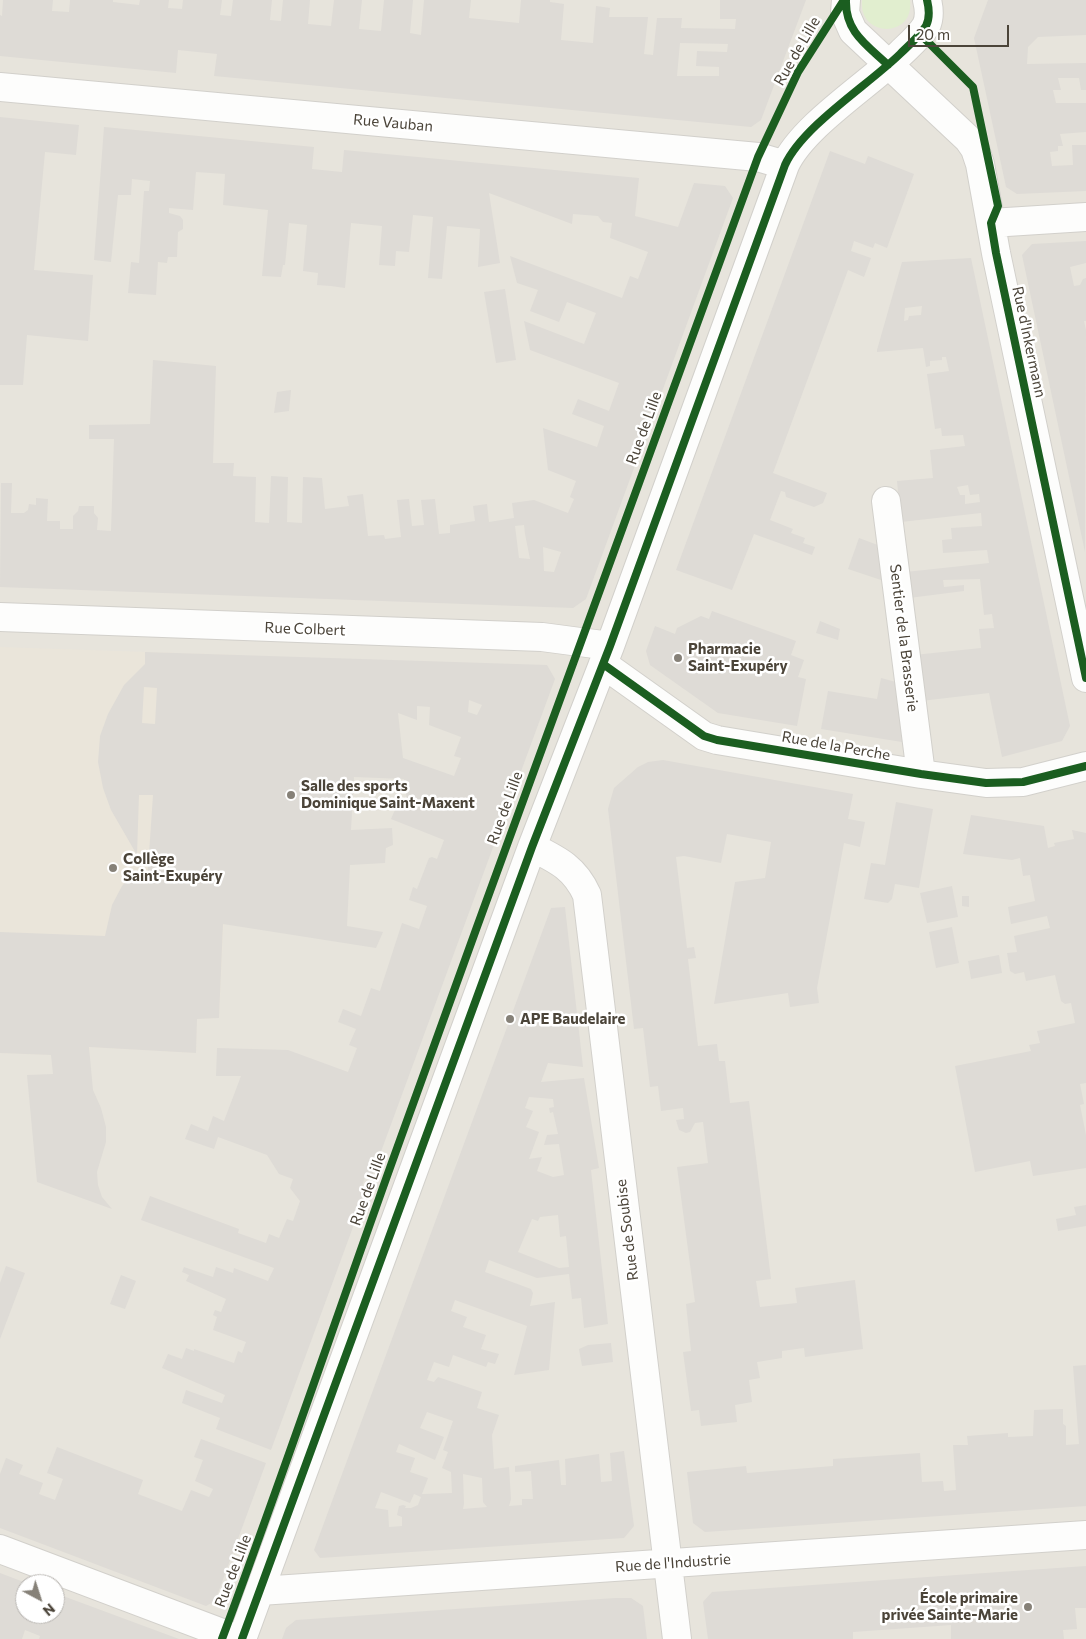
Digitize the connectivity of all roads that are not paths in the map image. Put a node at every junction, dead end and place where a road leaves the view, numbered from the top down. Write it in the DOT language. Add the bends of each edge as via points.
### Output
graph roads {
  1 [pos="846,0"];
  2 [pos="928,0"];
  3 [pos="888,65"];
  4 [pos="0,87"];
  5 [pos="785,165"];
  6 [pos="1086,217"];
  7 [pos="991,223"];
  8 [pos="886,501"];
  9 [pos="0,617"];
  10 [pos="606,655"];
  11 [pos="1086,678"];
  12 [pos="1086,766"];
  13 [pos="921,774"];
  14 [pos="532,847"];
  15 [pos="1086,1535"];
  16 [pos="0,1549"];
  17 [pos="667,1564"];
  18 [pos="260,1591"];
  19 [pos="238,1639"];
  20 [pos="242,1639"];
  21 [pos="677,1639"];
  1 -- 3 [label="street" via="846,13 853,32"];
  2 -- 3 [label="street" via="926,25"];
  3 -- 5 [label="street" via="799,141"];
  3 -- 7 [label="street, Rue d'Inkermann" via="972,144 980,164"];
  4 -- 5 [label="street, Rue Vauban" via="758,158"];
  5 -- 10 [label="street"];
  6 -- 7 [label="street"];
  7 -- 11 [label="street, Rue d'Inkermann"];
  8 -- 13 [label="street, Sentier de la Brasserie"];
  9 -- 10 [label="street, Rue Colbert" via="542,638"];
  10 -- 13 [label="street, Rue de la Perche" via="704,736"];
  10 -- 14 [label="street"];
  12 -- 13 [label="street, Rue de la Perche" via="1038,780 1010,784"];
  14 -- 17 [label="street, Rue de Soubise" via="570,869 580,879 587,894"];
  14 -- 18 [label="street"];
  15 -- 17 [label="street, Rue de l'Industrie"];
  16 -- 19 [label="street"];
  17 -- 18 [label="street, Rue de l'Industrie"];
  17 -- 21 [label="street, Rue de Soubise"];
  18 -- 20 [label="street"];
}
